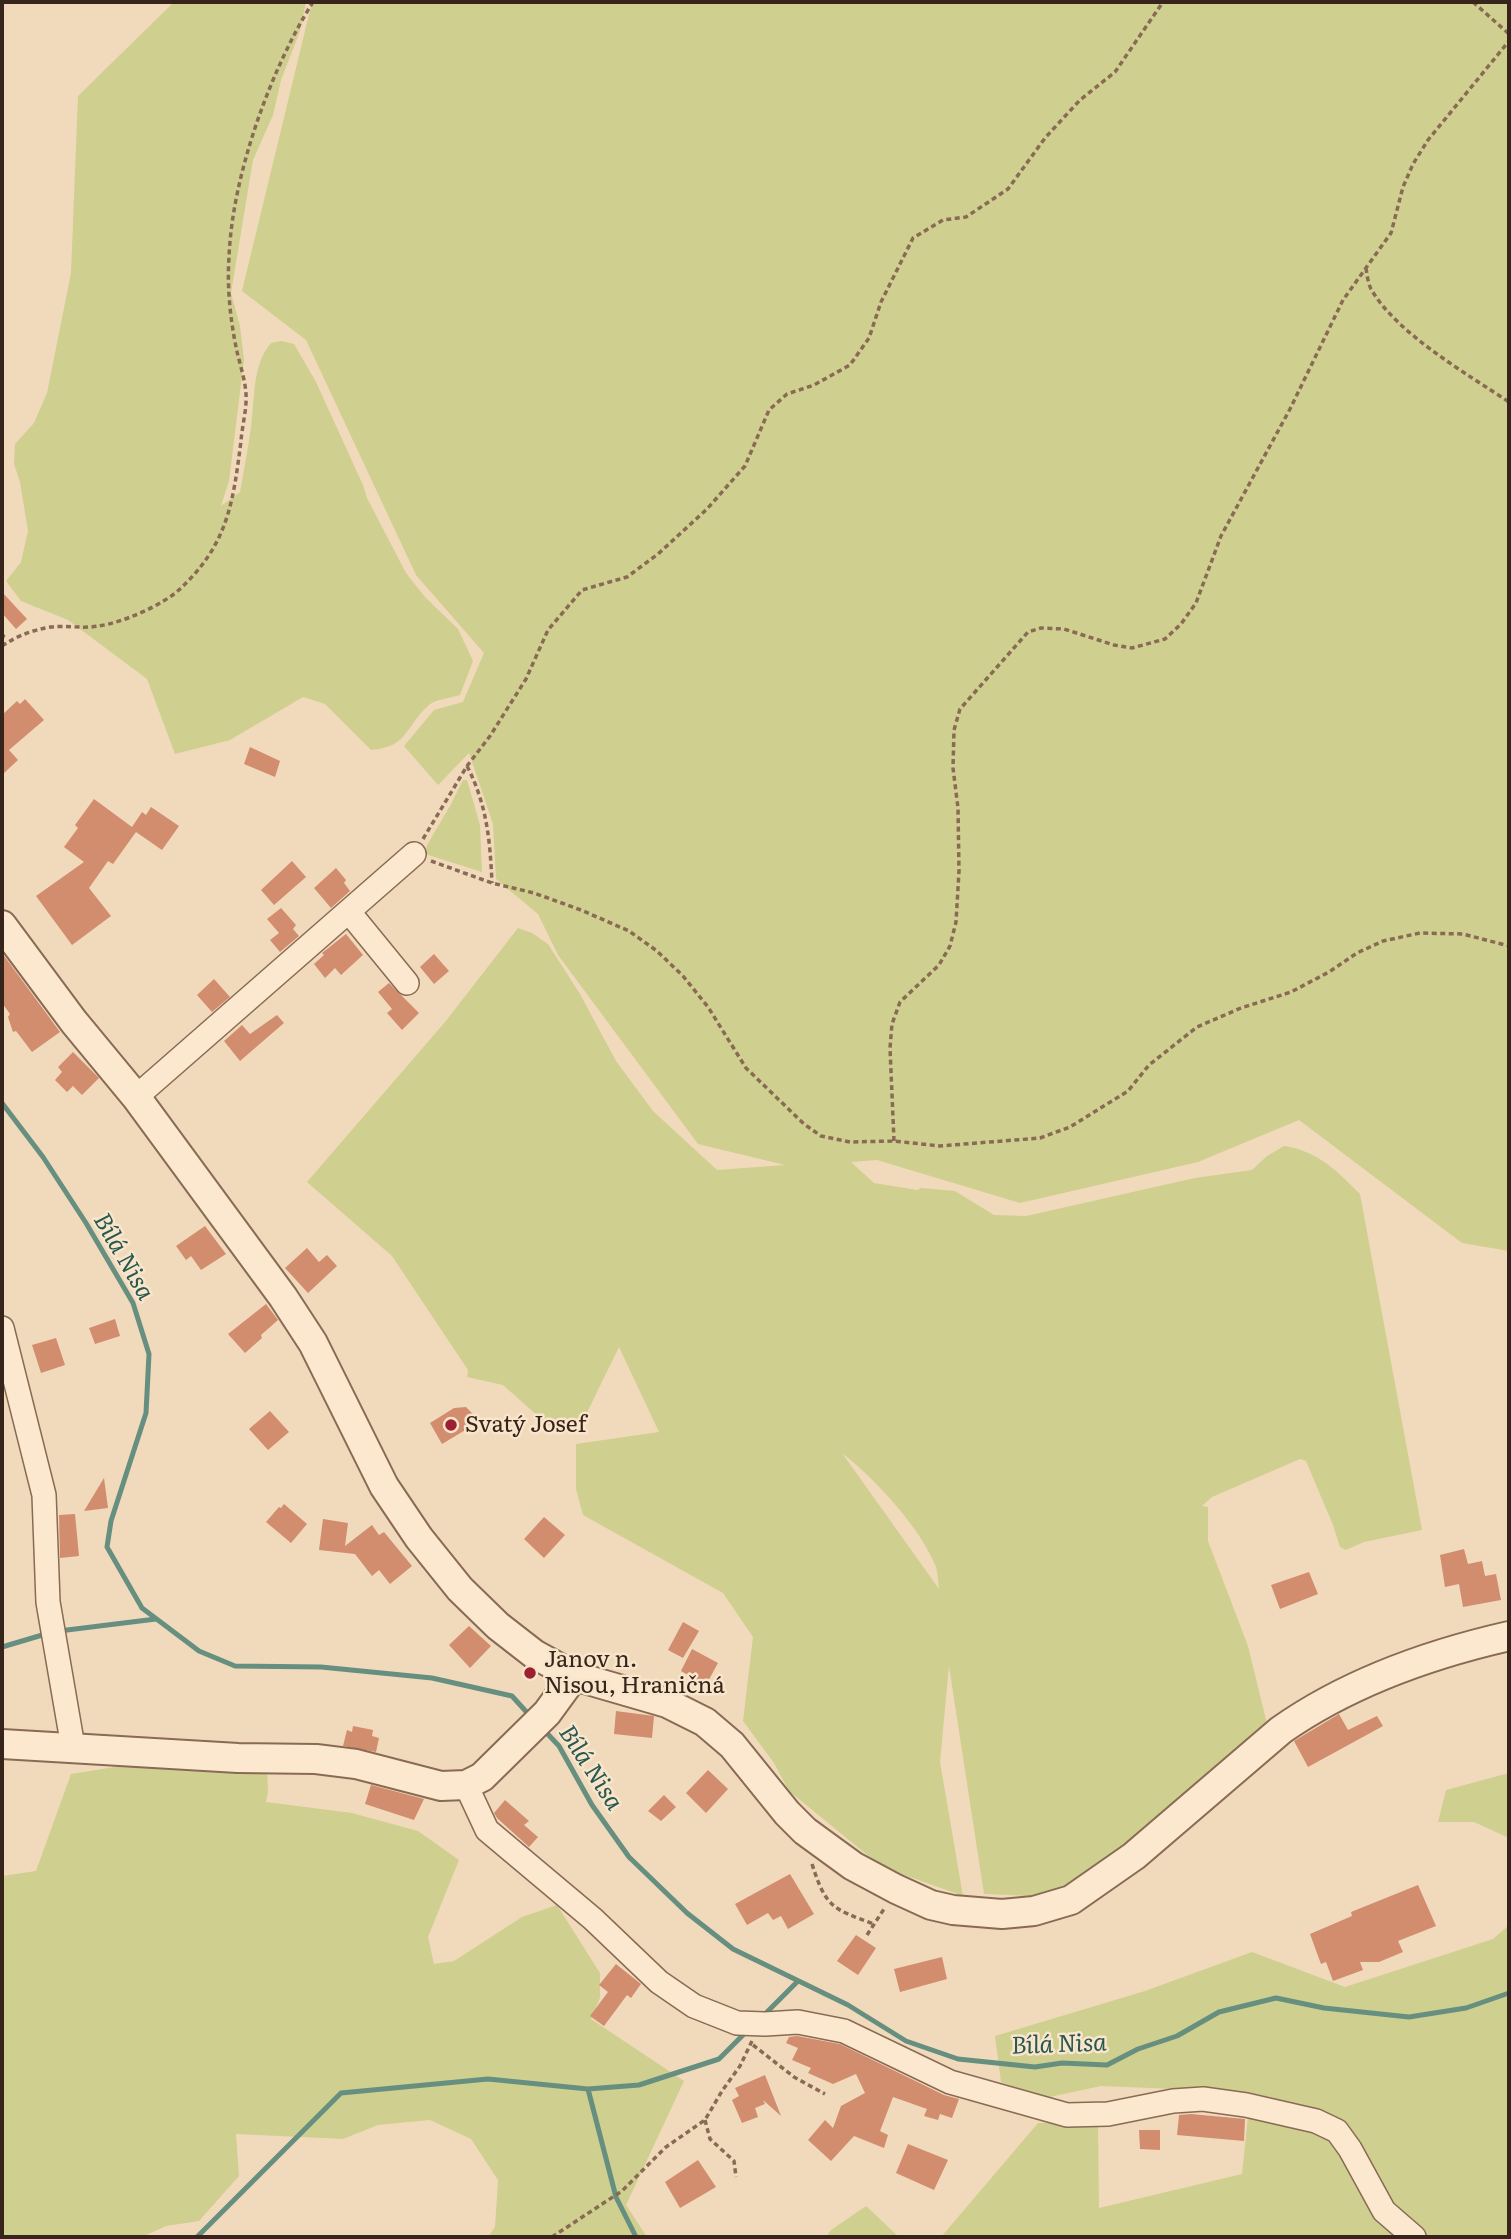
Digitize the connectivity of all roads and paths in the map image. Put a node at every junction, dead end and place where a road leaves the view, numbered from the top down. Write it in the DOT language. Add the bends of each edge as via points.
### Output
graph roads {
  1 [pos="313,2"];
  2 [pos="1163,2"];
  3 [pos="1474,2"];
  4 [pos="1509,34"];
  5 [pos="1509,41"];
  6 [pos="1366,268"];
  7 [pos="1509,402"];
  8 [pos="5,632"];
  9 [pos="2,639"];
  10 [pos="2,646"];
  11 [pos="467,766"];
  12 [pos="414,854"];
  13 [pos="492,883"];
  14 [pos="349,912"];
  15 [pos="2,925"];
  16 [pos="1509,946"];
  17 [pos="407,983"];
  18 [pos="136,1097"];
  19 [pos="894,1141"];
  20 [pos="2,1328"];
  21 [pos="1509,1636"];
  22 [pos="573,1676"];
  23 [pos="2,1744"];
  24 [pos="73,1747"];
  25 [pos="466,1785"];
  26 [pos="805,1831"];
  27 [pos="896,1889"];
  28 [pos="874,1924"];
  29 [pos="867,1935"];
  30 [pos="825,2094"];
  31 [pos="705,2120"];
  32 [pos="736,2177"];
  33 [pos="552,2237"];
  34 [pos="1414,2237"];
  1 -- 10 [label="path" via="272,84 239,190 228,297 246,394 236,486 225,528 200,566 178,590 155,605 98,626 51,627 21,634"];
  2 -- 11 [label="path" via="1115,72 1080,100 1045,138 1008,189 966,217 943,220 913,239 881,302 869,338 850,365 787,394 769,410 745,466 658,554 627,577 582,590 548,630 526,679"];
  3 -- 4 [label="path"];
  5 -- 6 [label="path" via="1428,140 1402,187 1391,233"];
  6 -- 7 [label="path" via="1369,286 1381,304 1430,349"];
  6 -- 19 [label="path" via="1343,300 1221,536 1196,603 1181,624 1166,639 1132,648 1064,629 1028,632 960,709 953,768 958,808 956,922 939,965 900,1002 892,1024"];
  8 -- 9 [label="path"];
  11 -- 12 [label="path"];
  11 -- 13 [label="path" via="479,790 488,830"];
  12 -- 13 [label="path"];
  12 -- 14 [label="street"];
  13 -- 19 [label="path" via="581,910 629,931 657,951 708,1007 746,1068 821,1136 850,1142"];
  14 -- 17 [label="street"];
  14 -- 18 [label="street"];
  15 -- 18 [label="street"];
  16 -- 19 [label="path" via="1463,934 1420,933 1383,941 1291,992 1196,1027 1149,1065 1128,1091 1070,1127 1040,1138 987,1143 940,1146"];
  18 -- 22 [label="street" via="313,1343 384,1486 419,1538 460,1589 498,1626"];
  20 -- 24 [label="street" via="44,1495 48,1602"];
  21 -- 27 [label="street" via="1390,1673 1303,1715 1134,1856 1070,1900 1034,1911 1002,1914 931,1905"];
  22 -- 25 [label="street" via="538,1722 482,1777"];
  22 -- 26 [label="street" via="667,1703 705,1722 733,1745"];
  23 -- 24 [label="street"];
  24 -- 25 [label="street" via="316,1759 356,1764 441,1786"];
  25 -- 34 [label="street" via="487,1830 593,1919 659,1982 694,2006 737,2023 798,2022 844,2031 950,2082 1067,2115 1108,2115 1203,2099 1315,2121 1336,2131 1384,2211"];
  26 -- 27 [label="street" via="853,1866"];
  26 -- 28 [label="path" via="826,1901 836,1910"];
  27 -- 28 [label="path"];
  28 -- 29 [label="path"];
  30 -- 31 [label="path" via="752,2044"];
  31 -- 32 [label="path" via="710,2139 734,2161"];
  31 -- 33 [label="path" via="666,2147 621,2190"];
}
